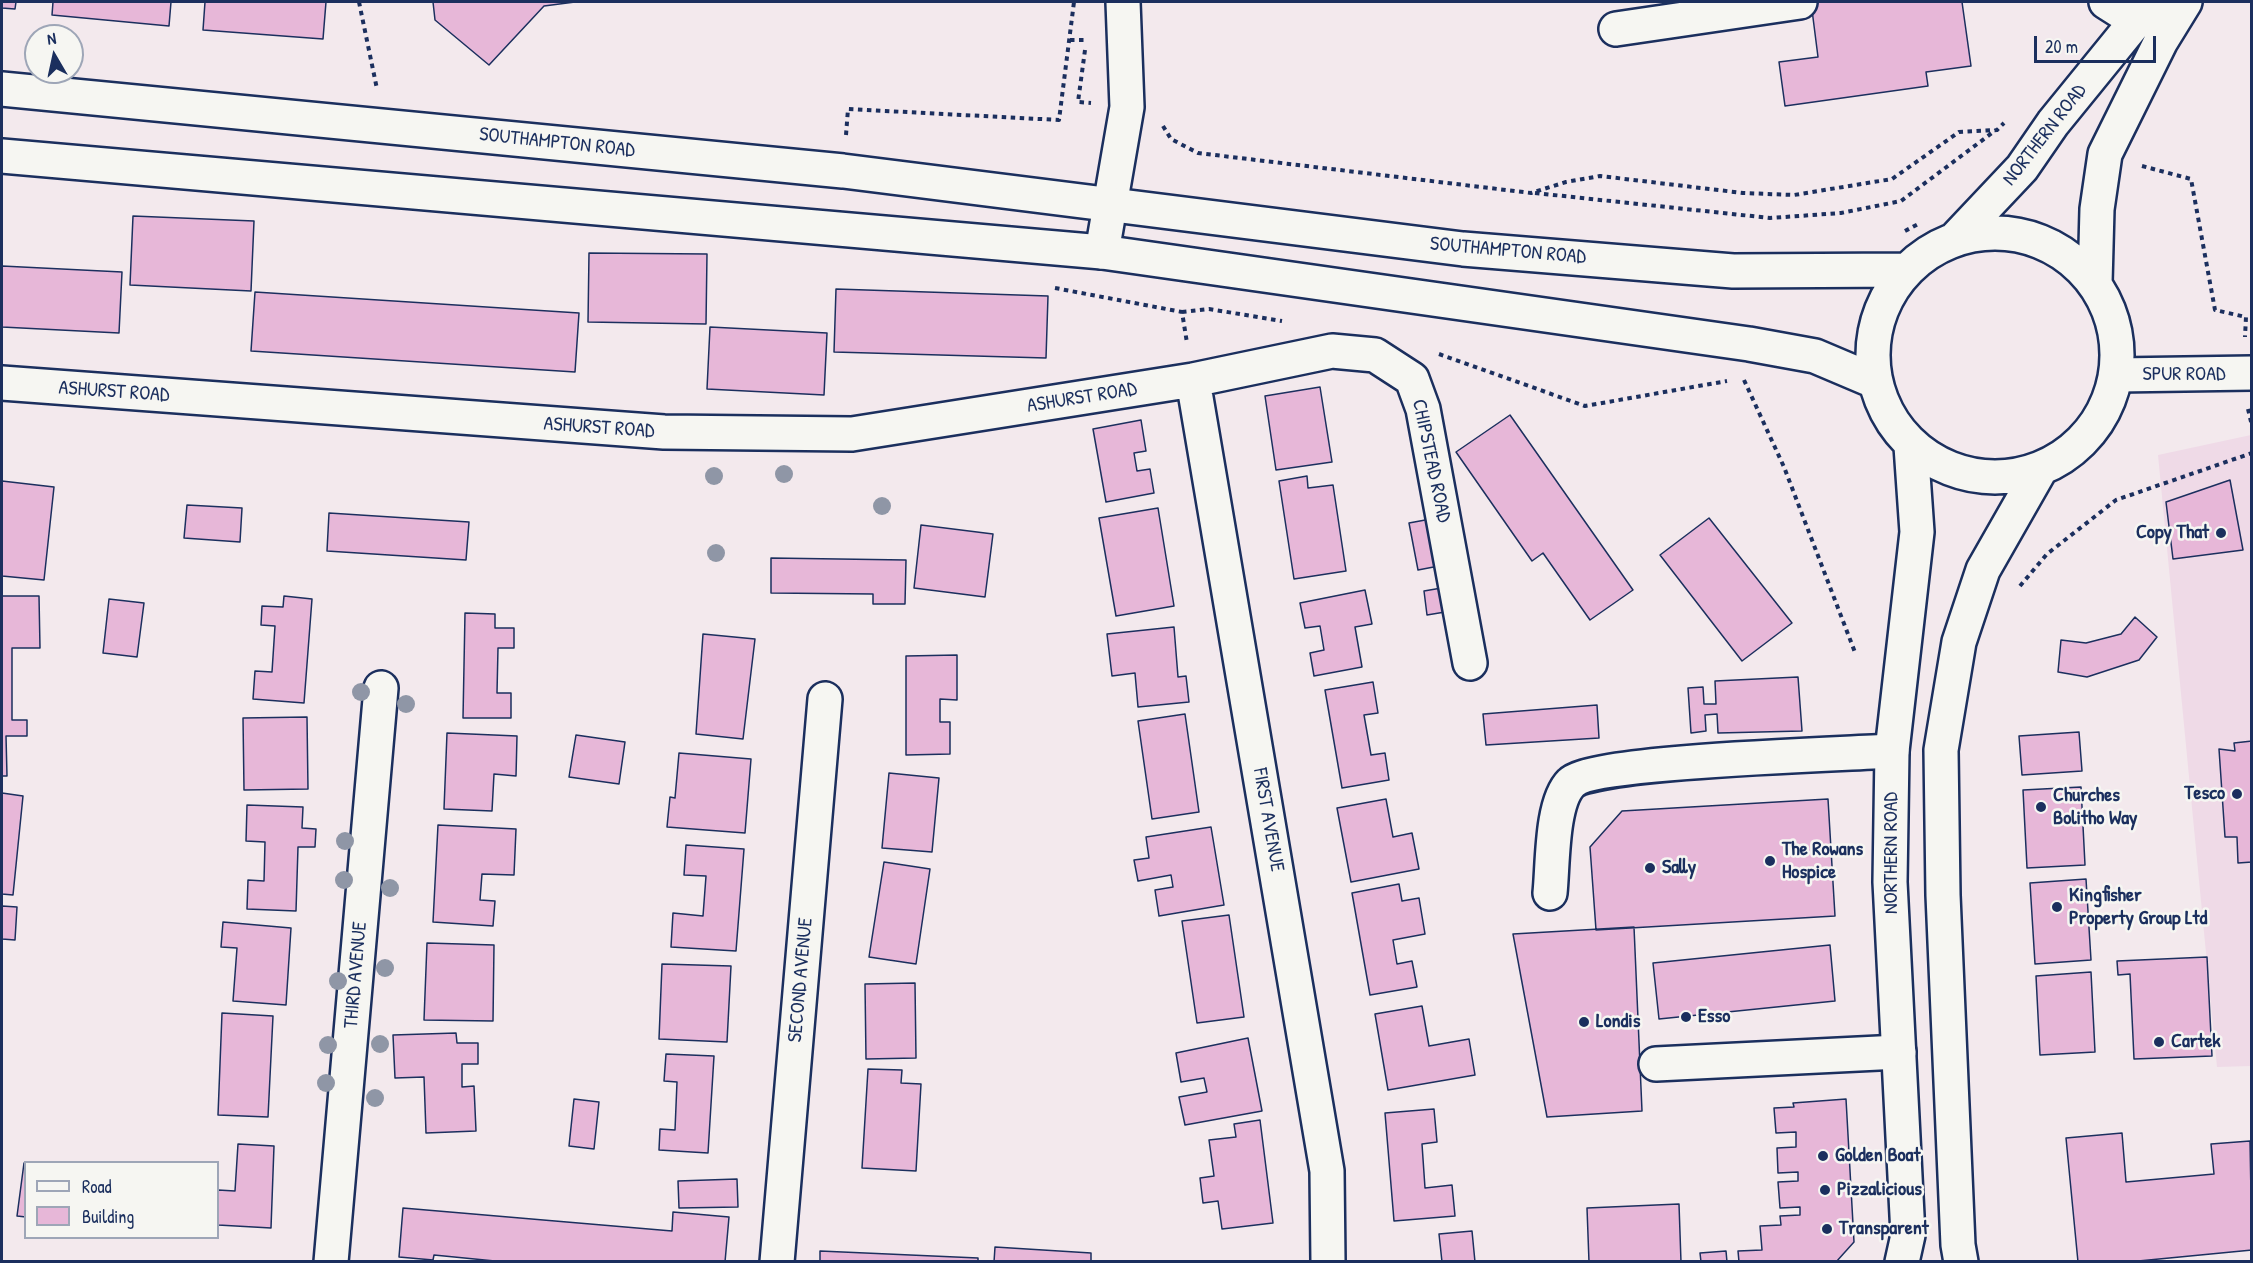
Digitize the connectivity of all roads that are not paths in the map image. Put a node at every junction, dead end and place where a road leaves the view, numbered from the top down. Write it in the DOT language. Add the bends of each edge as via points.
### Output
graph roads {
  1 [pos="1123,2"];
  2 [pos="1800,2"];
  3 [pos="2106,2"];
  4 [pos="2185,2"];
  5 [pos="2146,11"];
  6 [pos="1616,29"];
  7 [pos="2,89"];
  8 [pos="2,156"];
  9 [pos="1111,205"];
  10 [pos="1955,239"];
  11 [pos="1102,252"];
  12 [pos="1907,270"];
  13 [pos="2095,283"];
  14 [pos="2246,374"];
  15 [pos="2117,375"];
  16 [pos="1194,380"];
  17 [pos="1874,381"];
  18 [pos="2,383"];
  19 [pos="1911,446"];
  20 [pos="2040,470"];
  21 [pos="1470,663"];
  22 [pos="381,688"];
  23 [pos="825,699"];
  24 [pos="1892,751"];
  25 [pos="1550,893"];
  26 [pos="1899,1052"];
  27 [pos="1656,1064"];
  28 [pos="331,1262"];
  29 [pos="777,1262"];
  30 [pos="1328,1262"];
  31 [pos="1902,1262"];
  32 [pos="1962,1262"];
  1 -- 9 [label="main road" via="1127,107"];
  2 -- 6 [label="main road"];
  3 -- 5 [label="main road"];
  4 -- 13 [label="main road" via="2161,40 2105,154 2097,209"];
  5 -- 10 [label="main road, NORTHERN ROAD" via="2053,123 2022,168"];
  7 -- 9 [label="main road, SOUTHAMPTON ROAD" via="843,171"];
  8 -- 11 [label="main road"];
  9 -- 11 [label="main road"];
  9 -- 12 [label="main road, SOUTHAMPTON ROAD" via="1463,249 1733,271"];
  10 -- 12 [label="main road" via="1929,251"];
  10 -- 13 [label="main road" via="1986,232 2018,234 2048,244"];
  11 -- 17 [label="main road" via="1749,344 1815,356"];
  12 -- 17 [label="main road" via="1884,303 1872,340"];
  13 -- 15 [label="main road" via="2115,332"];
  14 -- 15 [label="main road, SPUR ROAD"];
  15 -- 20 [label="main road" via="2103,415 2076,448"];
  16 -- 18 [label="main road, ASHURST ROAD" via="852,434 664,432"];
  16 -- 21 [label="main road, CHIPSTEAD ROAD" via="1332,351 1375,355 1412,379 1427,429"];
  16 -- 30 [label="main road, FIRST AVENUE" via="1327,1171"];
  17 -- 19 [label="main road" via="1887,416"];
  19 -- 20 [label="main road" via="1939,465 1972,476 2006,478"];
  19 -- 24 [label="main road, NORTHERN ROAD" via="1917,532"];
  20 -- 32 [label="main road" via="1983,570 1959,642 1941,750 1943,907 1958,1245"];
  22 -- 28 [label="main road, THIRD AVENUE"];
  23 -- 29 [label="main road, SECOND AVENUE"];
  24 -- 25 [label="main road" via="1642,766 1591,774 1572,782 1559,802"];
  24 -- 26 [label="main road, NORTHERN ROAD" via="1890,882"];
  26 -- 27 [label="main road"];
  26 -- 31 [label="main road, NORTHERN ROAD" via="1908,1235"];
}
